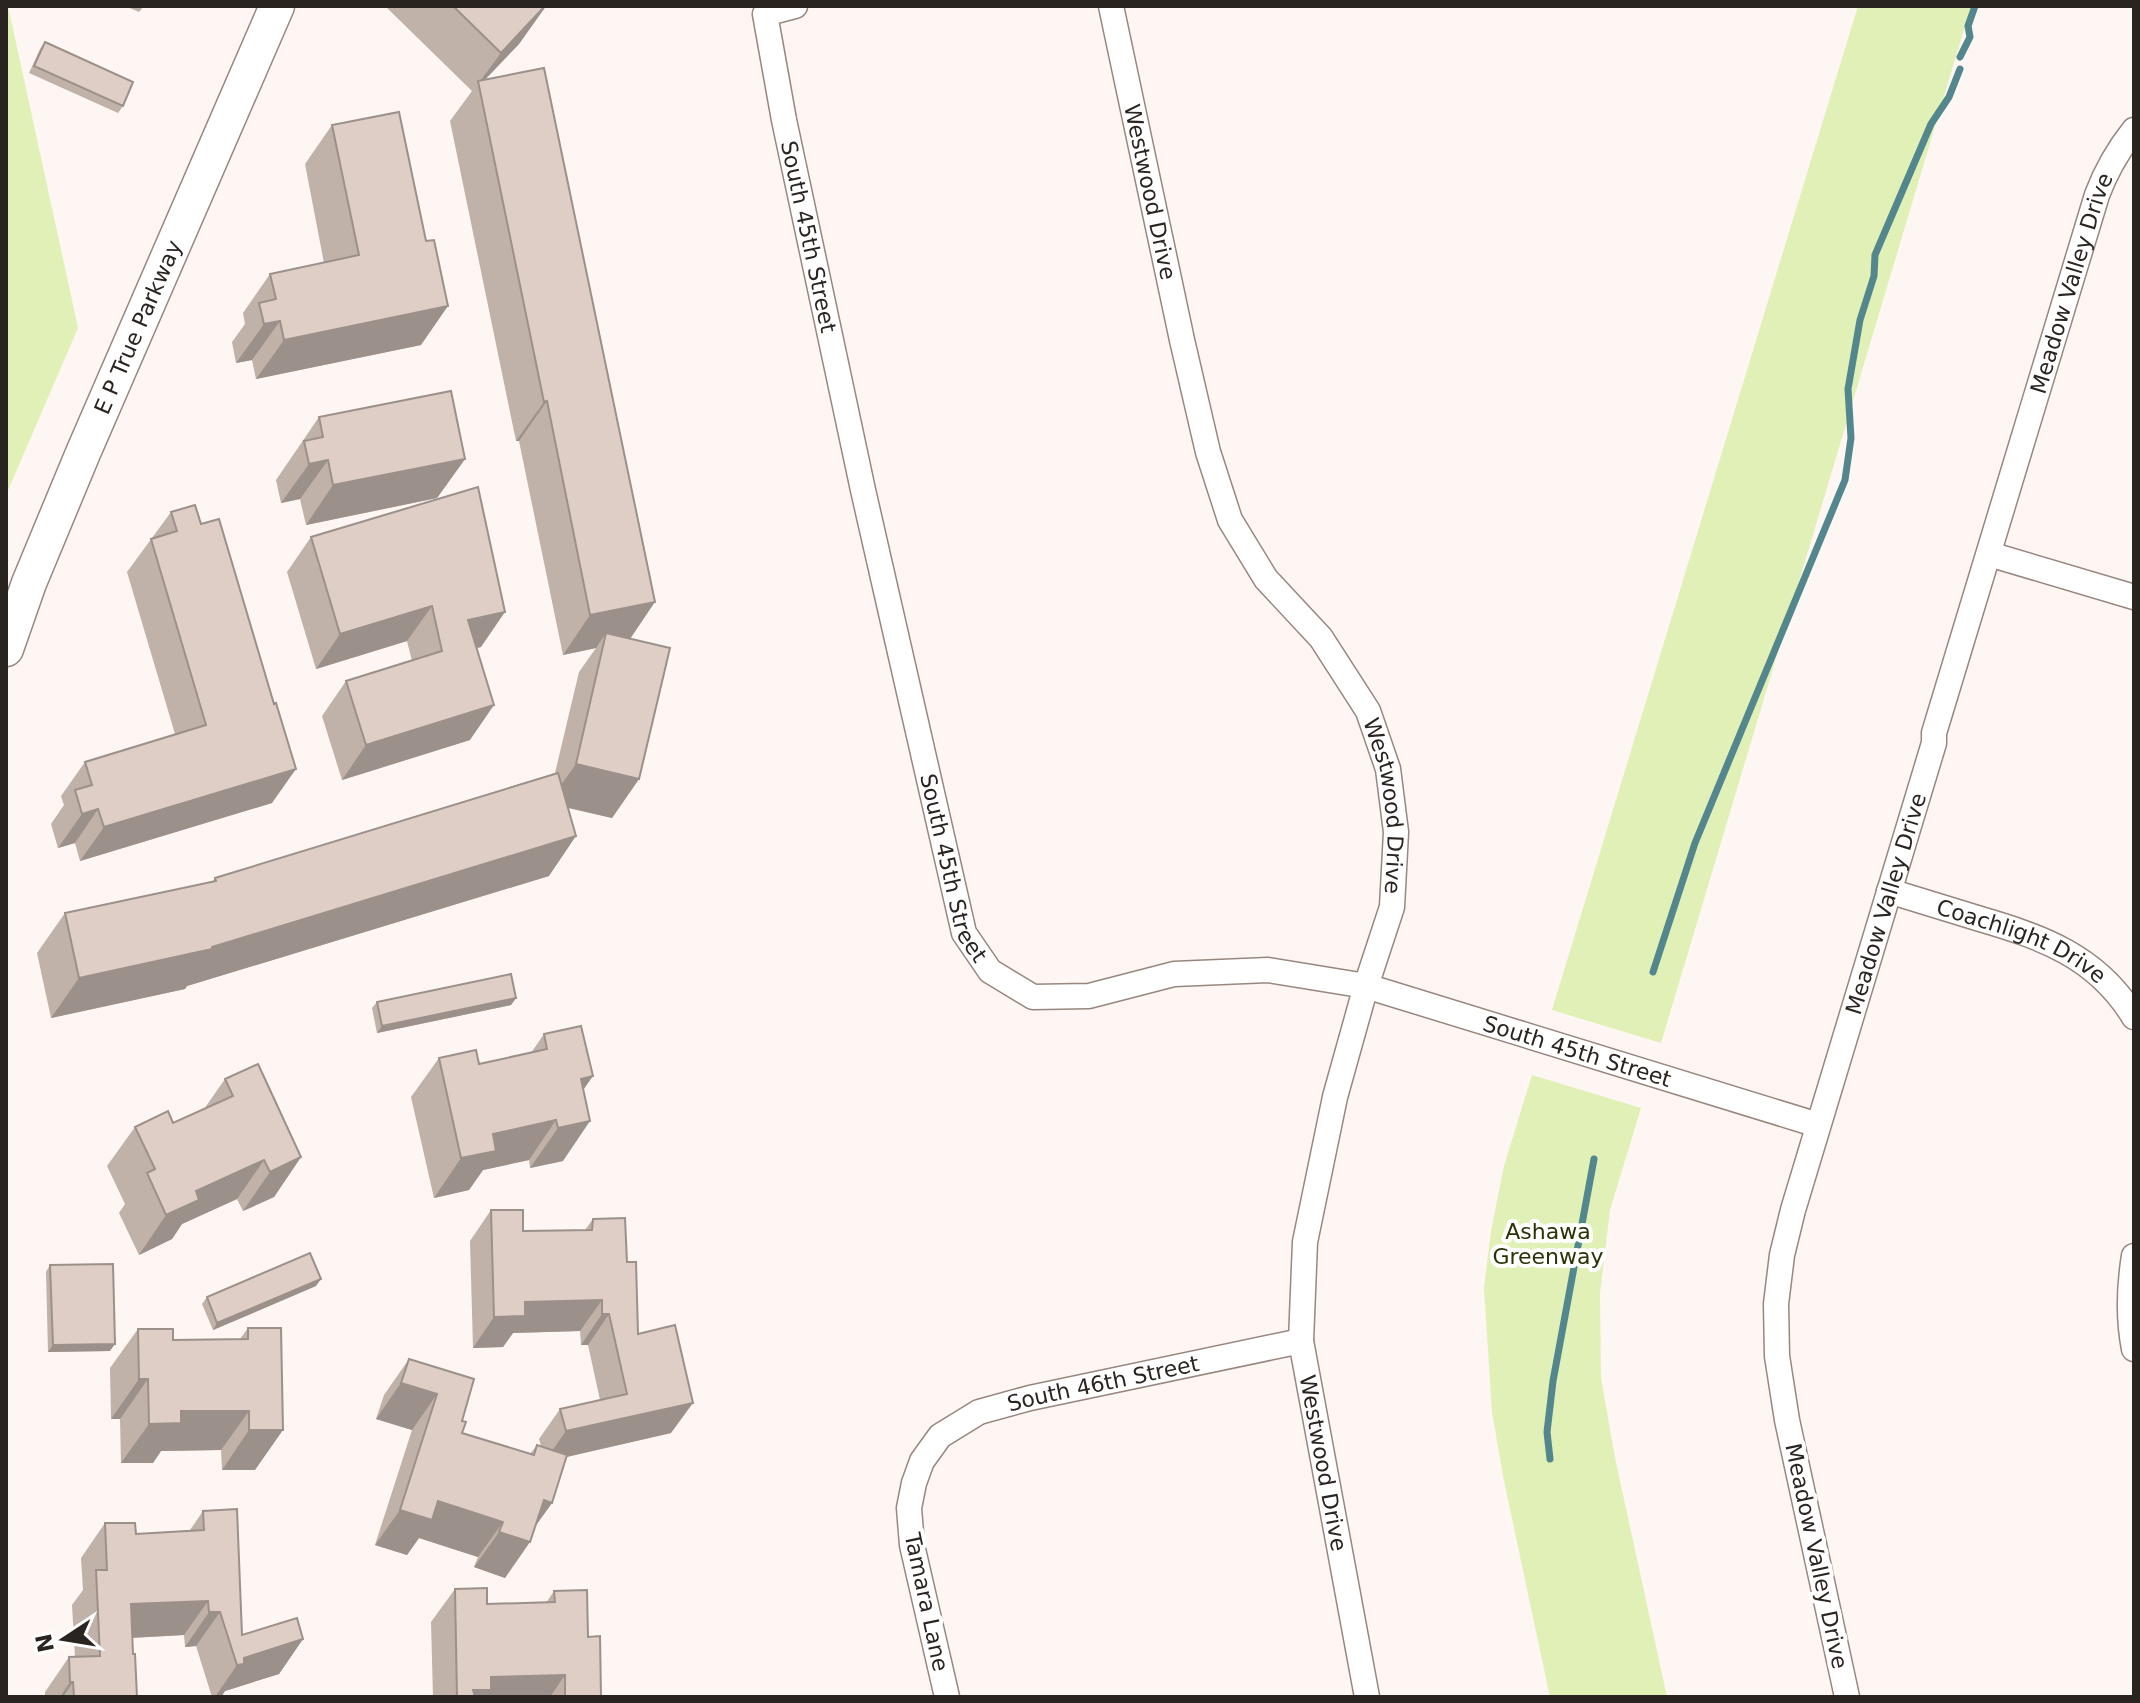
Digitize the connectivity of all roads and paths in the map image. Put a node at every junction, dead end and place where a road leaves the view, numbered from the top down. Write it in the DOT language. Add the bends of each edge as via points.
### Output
graph roads {
  1 [pos="277,6"];
  2 [pos="795,6"];
  3 [pos="1111,6"];
  4 [pos="2134,130"];
  5 [pos="1989,554"];
  6 [pos="2134,597"];
  7 [pos="6,649"];
  8 [pos="1889,891"];
  9 [pos="1366,986"];
  10 [pos="2134,1017"];
  11 [pos="1818,1125"];
  12 [pos="2134,1256"];
  13 [pos="1301,1341"];
  14 [pos="2134,1349"];
  15 [pos="922,1461"];
  16 [pos="1364,1696"];
  17 [pos="947,1697"];
  18 [pos="1847,1697"];
  1 -- 7 [label="main road, E P True Parkway" via="77,468"];
  2 -- 9 [label="street, South 45th Street" via="765,14 784,120 964,933 990,971 1033,997 1089,996 1174,974 1268,970"];
  3 -- 9 [label="street, Westwood Drive" via="1182,340 1230,520 1266,579 1321,638 1368,711 1388,769 1396,832 1392,907"];
  4 -- 5 [label="street, Meadow Valley Drive" via="2100,187"];
  5 -- 6 [label="street"];
  5 -- 8 [label="street, Meadow Valley Drive"];
  8 -- 10 [label="street, Coachlight Drive" via="2044,939 2100,976"];
  8 -- 11 [label="street, Meadow Valley Drive"];
  9 -- 11 [label="street, South 45th Street"];
  9 -- 13 [label="street, Westwood Drive" via="1335,1097 1305,1242"];
  11 -- 18 [label="street, Meadow Valley Drive" via="1782,1255 1777,1356"];
  12 -- 14 [label="street" via="2129,1283"];
  13 -- 15 [label="street, South 46th Street" via="979,1412 940,1436"];
  13 -- 16 [label="street, Westwood Drive"];
  15 -- 17 [label="street, Tamara Lane" via="909,1508 912,1545"];
}
